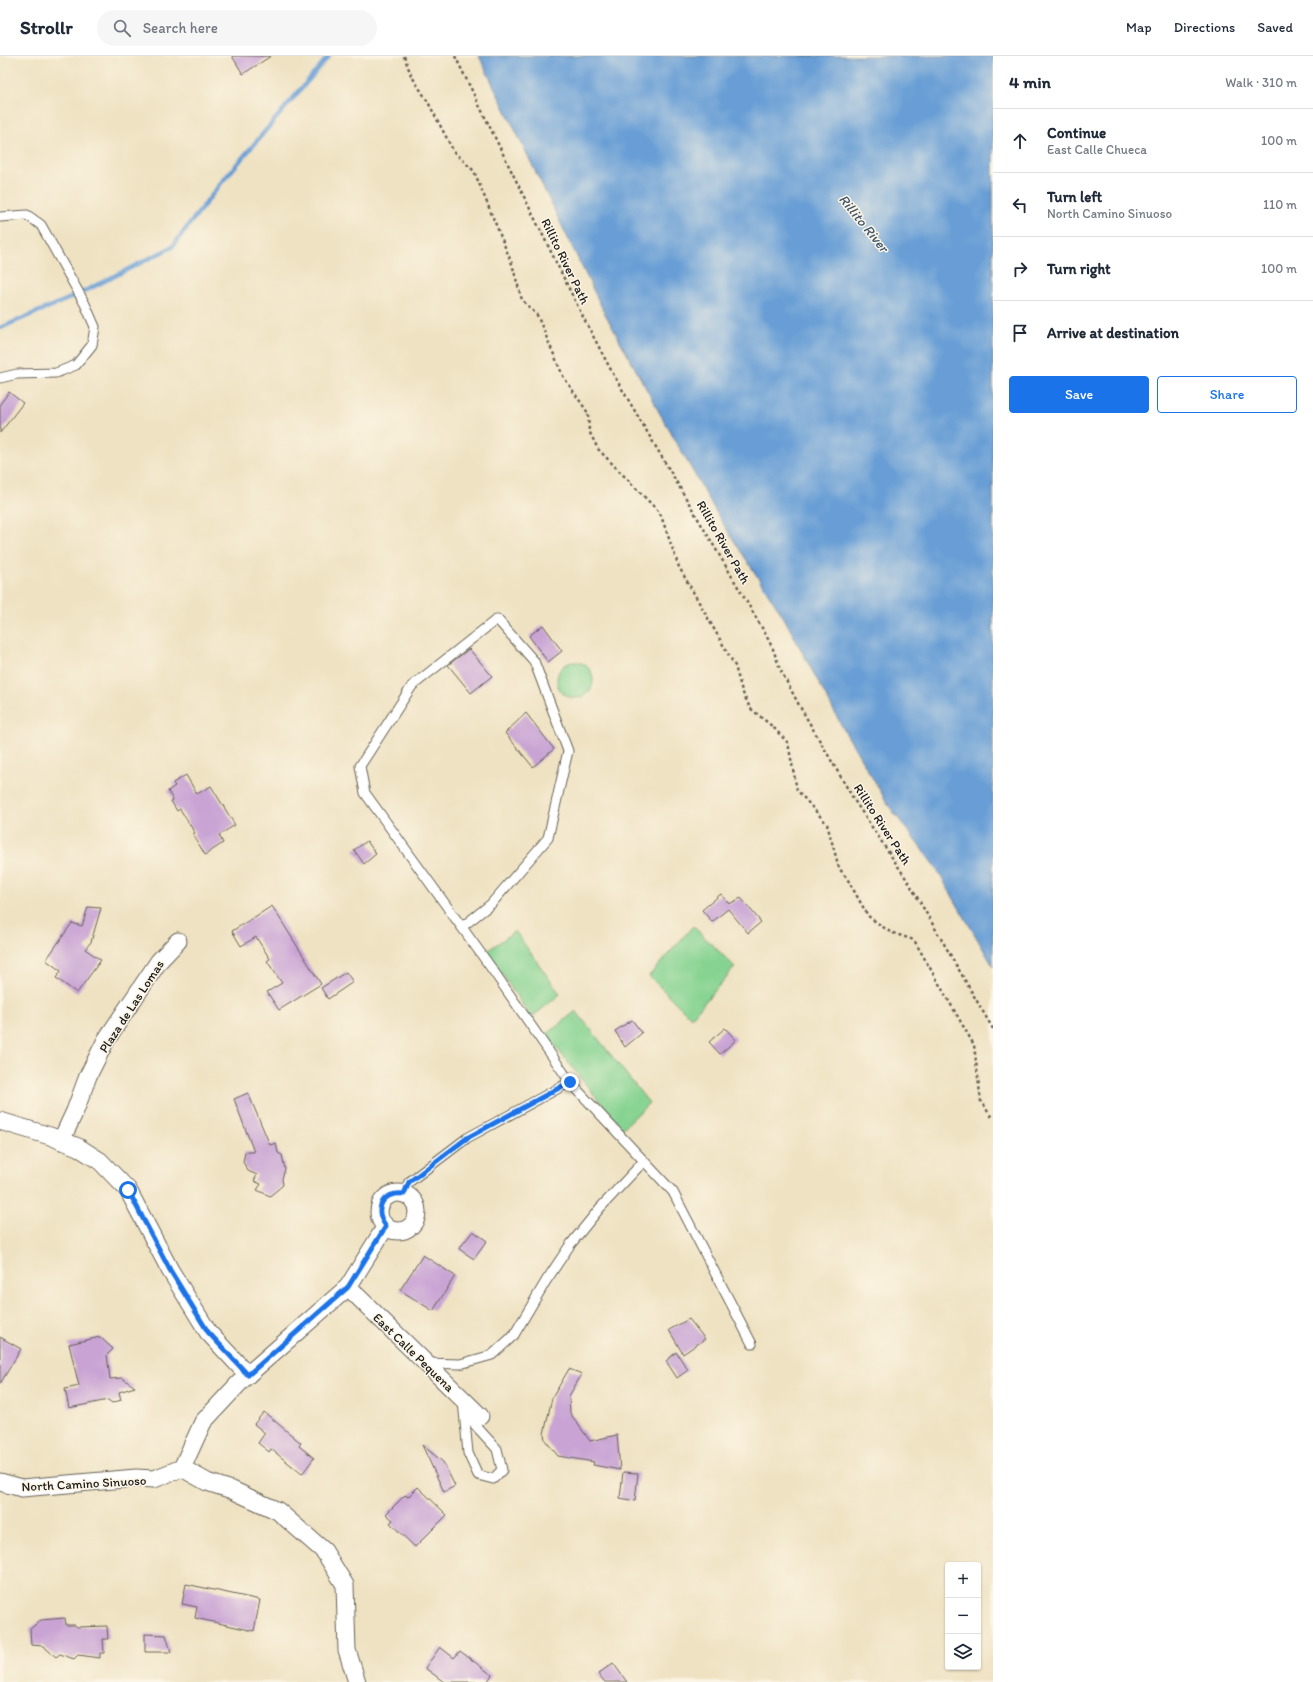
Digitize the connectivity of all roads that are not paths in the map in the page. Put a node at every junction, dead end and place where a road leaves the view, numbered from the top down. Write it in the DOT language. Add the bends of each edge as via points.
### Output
graph roads {
  1 [pos="0,217"];
  2 [pos="0,378"];
  3 [pos="462,927"];
  4 [pos="178,941"];
  5 [pos="570,1082"];
  6 [pos="0,1121"];
  7 [pos="61,1141"];
  8 [pos="644,1161"];
  9 [pos="404,1194"];
  10 [pos="386,1226"];
  11 [pos="348,1287"];
  12 [pos="752,1344"];
  13 [pos="425,1363"];
  14 [pos="248,1375"];
  15 [pos="463,1400"];
  16 [pos="480,1416"];
  17 [pos="182,1468"];
  18 [pos="0,1482"];
  19 [pos="357,1682"];
  1 -- 2 [label="lane" via="27,215 41,225 95,327 92,345 76,365 56,373 17,374"];
  3 -- 3 [label="lane" via="491,904 548,838 568,751 534,661 497,619 412,686 360,766 365,793"];
  3 -- 5 [label="lane"];
  4 -- 7 [label="street, Plaza de Las Lomas" via="159,961 106,1040"];
  5 -- 8 [label="lane"];
  5 -- 9 [label="lane" via="467,1138 409,1182"];
  6 -- 7 [label="street"];
  7 -- 14 [label="street" via="78,1147 100,1161 128,1190 170,1270 208,1332"];
  8 -- 12 [label="lane" via="673,1192"];
  8 -- 13 [label="lane" via="570,1245 514,1335 492,1355 460,1364"];
  9 -- 10 [label="street" via="391,1194 382,1203 380,1215"];
  9 -- 10 [label="street" via="416,1206 417,1212 413,1223 403,1230"];
  10 -- 11 [label="street"];
  11 -- 13 [label="street, East Calle Pequena"];
  11 -- 14 [label="street"];
  13 -- 15 [label="street, East Calle Pequena"];
  14 -- 17 [label="street" via="203,1422"];
  15 -- 15 [label="lane" via="468,1453 478,1475 493,1479 502,1470 497,1449 475,1425"];
  15 -- 16 [label="street, East Calle Pequena"];
  17 -- 18 [label="street, North Camino Sinuoso" via="154,1480 136,1478 22,1488"];
  17 -- 19 [label="street" via="207,1482 232,1490 278,1511 324,1551 345,1585 347,1650"];
}
